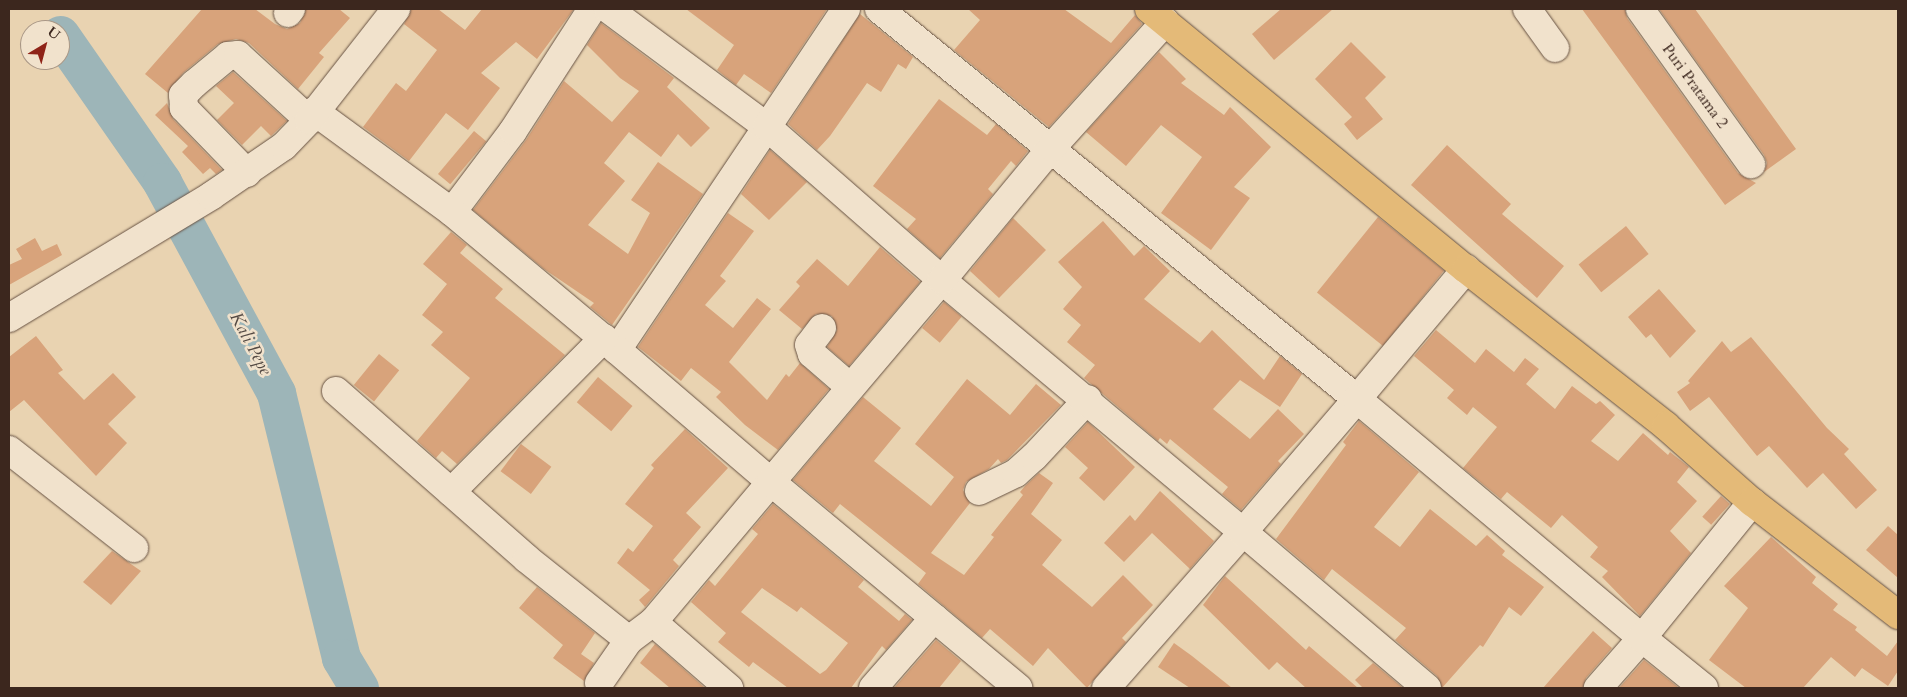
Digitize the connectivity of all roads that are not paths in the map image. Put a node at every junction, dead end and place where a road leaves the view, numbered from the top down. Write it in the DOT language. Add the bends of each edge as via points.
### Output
graph roads {
  1 [pos="592,9"];
  2 [pos="608,9"];
  3 [pos="846,9"];
  4 [pos="879,9"];
  5 [pos="1527,9"];
  6 [pos="1640,9"];
  7 [pos="386,12"];
  8 [pos="1157,15"];
  9 [pos="1555,48"];
  10 [pos="311,116"];
  11 [pos="767,127"];
  12 [pos="1052,147"];
  13 [pos="1751,164"];
  14 [pos="247,173"];
  15 [pos="452,212"];
  16 [pos="1466,269"];
  17 [pos="942,280"];
  18 [pos="9,318"];
  19 [pos="822,328"];
  20 [pos="610,344"];
  21 [pos="850,387"];
  22 [pos="336,391"];
  23 [pos="1088,399"];
  24 [pos="1357,399"];
  25 [pos="9,450"];
  26 [pos="771,482"];
  27 [pos="979,491"];
  28 [pos="451,492"];
  29 [pos="1752,502"];
  30 [pos="1243,532"];
  31 [pos="134,548"];
  32 [pos="1898,615"];
  33 [pos="934,618"];
  34 [pos="653,622"];
  35 [pos="1642,638"];
  36 [pos="629,640"];
  37 [pos="599,683"];
  38 [pos="729,688"];
  39 [pos="874,688"];
  40 [pos="1018,688"];
  41 [pos="1106,688"];
  42 [pos="1427,688"];
  43 [pos="1598,688"];
  44 [pos="1704,688"];
  1 -- 15 [label="street" via="513,130"];
  2 -- 11 [label="street"];
  3 -- 11 [label="street"];
  4 -- 12 [label="street"];
  5 -- 9 [label="street"];
  6 -- 13 [label="street, Puri Pratama 2"];
  7 -- 10 [label="street"];
  8 -- 12 [label="street"];
  8 -- 16 [label="main road"];
  10 -- 14 [label="street" via="284,146"];
  10 -- 14 [label="street" via="238,55 228,56 194,84 183,95 184,108"];
  10 -- 15 [label="street"];
  11 -- 17 [label="street"];
  11 -- 20 [label="street"];
  12 -- 17 [label="street"];
  12 -- 24 [label="street"];
  14 -- 18 [label="street"];
  15 -- 20 [label="street"];
  16 -- 24 [label="street"];
  16 -- 29 [label="main road" via="1666,426"];
  17 -- 21 [label="street"];
  17 -- 23 [label="street"];
  19 -- 21 [label="street" via="809,346 812,354"];
  20 -- 26 [label="street"];
  20 -- 28 [label="street"];
  21 -- 26 [label="street"];
  22 -- 28 [label="street"];
  23 -- 27 [label="street" via="1034,457 1016,472"];
  23 -- 30 [label="street"];
  24 -- 30 [label="street"];
  24 -- 35 [label="street"];
  25 -- 31 [label="street"];
  26 -- 33 [label="street"];
  26 -- 34 [label="street"];
  28 -- 36 [label="street"];
  29 -- 32 [label="main road"];
  29 -- 35 [label="street"];
  30 -- 41 [label="street"];
  30 -- 42 [label="street"];
  33 -- 39 [label="street"];
  33 -- 40 [label="street"];
  34 -- 36 [label="street"];
  34 -- 38 [label="street"];
  35 -- 43 [label="street"];
  35 -- 44 [label="street"];
  36 -- 37 [label="street"];
}
